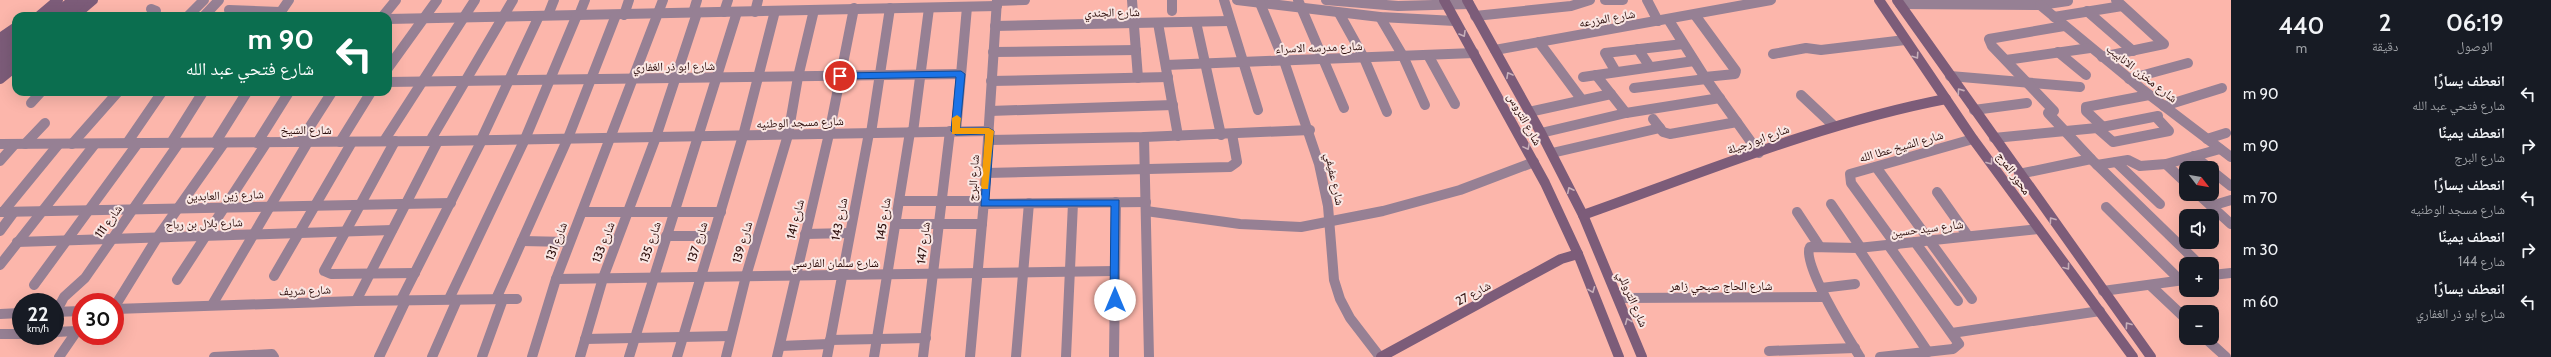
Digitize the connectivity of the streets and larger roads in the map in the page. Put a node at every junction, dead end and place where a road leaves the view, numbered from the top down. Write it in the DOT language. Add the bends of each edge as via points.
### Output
graph roads {
  1 [pos="73,0"];
  2 [pos="84,0"];
  3 [pos="93,0"];
  4 [pos="204,0"];
  5 [pos="219,0"];
  6 [pos="289,0"];
  7 [pos="396,0"];
  8 [pos="437,0"];
  9 [pos="475,0"];
  10 [pos="513,0"];
  11 [pos="554,0"];
  12 [pos="585,0"];
  13 [pos="629,0"];
  14 [pos="663,0"];
  15 [pos="697,0"];
  16 [pos="728,0"];
  17 [pos="758,0"];
  18 [pos="790,0"];
  19 [pos="821,0"];
  20 [pos="1025,0"];
  21 [pos="1132,0"];
  22 [pos="1172,0"];
  23 [pos="1224,0"];
  24 [pos="1237,0"];
  25 [pos="1328,0"];
  26 [pos="1590,0"];
  27 [pos="1605,0"];
  28 [pos="1623,0"];
  29 [pos="1646,0"];
  30 [pos="1771,0"];
  31 [pos="1879,0"];
  32 [pos="2068,1"];
  33 [pos="997,2"];
  34 [pos="1366,2"];
  35 [pos="1468,2"];
  36 [pos="1749,2"];
  37 [pos="1899,2"];
  38 [pos="55,3"];
  39 [pos="1260,3"];
  40 [pos="1445,3"];
  41 [pos="2119,3"];
  42 [pos="917,4"];
  43 [pos="1300,4"];
  44 [pos="1562,4"];
  45 [pos="853,5"];
  46 [pos="888,5"];
  47 [pos="2040,5"];
  48 [pos="967,6"];
  49 [pos="929,8"];
  50 [pos="229,10"];
  51 [pos="817,10"];
  52 [pos="1172,10"];
  53 [pos="775,11"];
  54 [pos="787,11"];
  55 [pos="2087,11"];
  56 [pos="40,12"];
  57 [pos="44,12"];
  58 [pos="58,12"];
  59 [pos="69,12"];
  60 [pos="79,12"];
  61 [pos="192,12"];
  62 [pos="208,12"];
  63 [pos="254,12"];
  64 [pos="280,12"];
  65 [pos="386,12"];
  66 [pos="724,12"];
  67 [pos="737,12"];
  68 [pos="755,12"];
  69 [pos="695,13"];
  70 [pos="1339,13"];
  71 [pos="659,14"];
  72 [pos="543,15"];
  73 [pos="578,15"];
  74 [pos="620,15"];
  75 [pos="1695,15"];
  76 [pos="1475,16"];
  77 [pos="463,17"];
  78 [pos="504,17"];
  79 [pos="1380,17"];
  80 [pos="2054,17"];
  81 [pos="424,18"];
  82 [pos="392,19"];
  83 [pos="1668,20"];
  84 [pos="1229,21"];
  85 [pos="1455,21"];
  86 [pos="1658,21"];
  87 [pos="1196,22"];
  88 [pos="1158,23"];
  89 [pos="1134,24"];
  90 [pos="995,26"];
  91 [pos="2064,26"];
  92 [pos="12,30"];
  93 [pos="0,38"];
  94 [pos="12,38"];
  95 [pos="1905,40"];
  96 [pos="1539,42"];
  97 [pos="1683,44"];
  98 [pos="0,48"];
  99 [pos="1638,48"];
  100 [pos="2090,48"];
  101 [pos="12,49"];
  102 [pos="1136,50"];
  103 [pos="1495,50"];
  104 [pos="2133,51"];
  105 [pos="993,52"];
  106 [pos="2058,52"];
  107 [pos="1474,53"];
  108 [pos="1774,54"];
  109 [pos="1428,55"];
  110 [pos="1403,56"];
  111 [pos="2102,57"];
  112 [pos="1364,58"];
  113 [pos="0,59"];
  114 [pos="12,59"];
  115 [pos="1324,59"];
  116 [pos="2006,60"];
  117 [pos="1284,61"];
  118 [pos="1694,61"];
  119 [pos="392,62"];
  120 [pos="1244,62"];
  121 [pos="1205,63"];
  122 [pos="2188,63"];
  123 [pos="1166,65"];
  124 [pos="1650,67"];
  125 [pos="0,69"];
  126 [pos="12,69"];
  127 [pos="1616,72"];
  128 [pos="920,74"];
  129 [pos="961,74"];
  130 [pos="2086,74"];
  131 [pos="880,75"];
  132 [pos="1596,75"];
  133 [pos="840,76"];
  134 [pos="1950,76"];
  135 [pos="718,77"];
  136 [pos="758,77"];
  137 [pos="798,77"];
  138 [pos="1168,77"];
  139 [pos="1583,77"];
  140 [pos="1138,78"];
  141 [pos="1705,78"];
  142 [pos="0,79"];
  143 [pos="592,79"];
  144 [pos="634,79"];
  145 [pos="676,79"];
  146 [pos="2129,79"];
  147 [pos="548,80"];
  148 [pos="991,81"];
  149 [pos="392,82"];
  150 [pos="421,82"];
  151 [pos="464,82"];
  152 [pos="508,82"];
  153 [pos="2028,84"];
  154 [pos="1634,88"];
  155 [pos="2080,88"];
  156 [pos="2222,88"];
  157 [pos="1611,94"];
  158 [pos="1801,94"];
  159 [pos="2150,95"];
  160 [pos="38,96"];
  161 [pos="114,96"];
  162 [pos="159,96"];
  163 [pos="201,96"];
  164 [pos="245,96"];
  165 [pos="287,96"];
  166 [pos="330,96"];
  167 [pos="369,96"];
  168 [pos="1720,98"];
  169 [pos="1946,99"];
  170 [pos="1582,100"];
  171 [pos="31,103"];
  172 [pos="2026,103"];
  173 [pos="1455,104"];
  174 [pos="1173,105"];
  175 [pos="1425,105"];
  176 [pos="2164,106"];
  177 [pos="1344,108"];
  178 [pos="990,110"];
  179 [pos="1258,110"];
  180 [pos="1974,110"];
  181 [pos="1387,112"];
  182 [pos="1529,112"];
  183 [pos="1626,113"];
  184 [pos="1653,119"];
  185 [pos="45,122"];
  186 [pos="1737,122"];
  187 [pos="1834,126"];
  188 [pos="1660,128"];
  189 [pos="2100,128"];
  190 [pos="1310,130"];
  191 [pos="953,131"];
  192 [pos="2064,131"];
  193 [pos="911,132"];
  194 [pos="870,133"];
  195 [pos="1541,133"];
  196 [pos="2226,133"];
  197 [pos="829,134"];
  198 [pos="1232,134"];
  199 [pos="788,135"];
  200 [pos="989,135"];
  201 [pos="1221,135"];
  202 [pos="743,136"];
  203 [pos="1178,136"];
  204 [pos="656,137"];
  205 [pos="700,137"];
  206 [pos="1144,137"];
  207 [pos="568,138"];
  208 [pos="612,138"];
  209 [pos="1994,138"];
  210 [pos="525,139"];
  211 [pos="1973,139"];
  212 [pos="2207,139"];
  213 [pos="482,140"];
  214 [pos="384,141"];
  215 [pos="395,141"];
  216 [pos="434,141"];
  217 [pos="262,142"];
  218 [pos="304,142"];
  219 [pos="340,142"];
  220 [pos="352,142"];
  221 [pos="127,143"];
  222 [pos="138,143"];
  223 [pos="175,143"];
  224 [pos="219,143"];
  225 [pos="0,144"];
  226 [pos="20,144"];
  227 [pos="72,144"];
  228 [pos="94,144"];
  229 [pos="58,145"];
  230 [pos="2220,149"];
  231 [pos="1552,153"];
  232 [pos="1759,154"];
  233 [pos="2194,156"];
  234 [pos="2231,157"];
  235 [pos="0,161"];
  236 [pos="2200,161"];
  237 [pos="1534,162"];
  238 [pos="2094,162"];
  239 [pos="2116,162"];
  240 [pos="2166,164"];
  241 [pos="1876,167"];
  242 [pos="1145,170"];
  243 [pos="986,173"];
  244 [pos="2019,174"];
  245 [pos="2179,176"];
  246 [pos="2219,176"];
  247 [pos="2231,186"];
  248 [pos="1937,192"];
  249 [pos="2231,200"];
  250 [pos="899,201"];
  251 [pos="942,201"];
  252 [pos="2205,201"];
  253 [pos="984,202"];
  254 [pos="1116,202"];
  255 [pos="451,203"];
  256 [pos="1029,203"];
  257 [pos="1072,203"];
  258 [pos="360,204"];
  259 [pos="406,204"];
  260 [pos="1831,204"];
  261 [pos="2160,204"];
  262 [pos="315,205"];
  263 [pos="270,206"];
  264 [pos="1146,206"];
  265 [pos="2210,206"];
  266 [pos="2106,207"];
  267 [pos="223,208"];
  268 [pos="178,210"];
  269 [pos="131,211"];
  270 [pos="629,211"];
  271 [pos="675,211"];
  272 [pos="1,212"];
  273 [pos="14,212"];
  274 [pos="41,212"];
  275 [pos="86,212"];
  276 [pos="582,212"];
  277 [pos="721,212"];
  278 [pos="1797,212"];
  279 [pos="1583,215"];
  280 [pos="1330,223"];
  281 [pos="896,224"];
  282 [pos="939,224"];
  283 [pos="982,224"];
  284 [pos="2231,224"];
  285 [pos="2038,229"];
  286 [pos="392,230"];
  287 [pos="0,231"];
  288 [pos="344,232"];
  289 [pos="849,233"];
  290 [pos="298,234"];
  291 [pos="805,234"];
  292 [pos="253,235"];
  293 [pos="204,236"];
  294 [pos="666,236"];
  295 [pos="713,236"];
  296 [pos="1968,236"];
  297 [pos="158,238"];
  298 [pos="111,239"];
  299 [pos="65,240"];
  300 [pos="522,241"];
  301 [pos="1930,241"];
  302 [pos="569,242"];
  303 [pos="1915,242"];
  304 [pos="15,244"];
  305 [pos="1893,245"];
  306 [pos="1820,247"];
  307 [pos="0,248"];
  308 [pos="1860,248"];
  309 [pos="1598,251"];
  310 [pos="1578,254"];
  311 [pos="2192,257"];
  312 [pos="0,265"];
  313 [pos="1115,271"];
  314 [pos="1069,272"];
  315 [pos="370,273"];
  316 [pos="415,273"];
  317 [pos="1022,273"];
  318 [pos="2231,273"];
  319 [pos="932,274"];
  320 [pos="978,274"];
  321 [pos="2219,274"];
  322 [pos="887,275"];
  323 [pos="274,276"];
  324 [pos="700,276"];
  325 [pos="746,276"];
  326 [pos="795,276"];
  327 [pos="840,276"];
  328 [pos="2179,276"];
  329 [pos="652,277"];
  330 [pos="603,278"];
  331 [pos="556,279"];
  332 [pos="177,280"];
  333 [pos="2179,281"];
  334 [pos="1855,284"];
  335 [pos="2150,285"];
  336 [pos="34,286"];
  337 [pos="2103,290"];
  338 [pos="1823,292"];
  339 [pos="123,293"];
  340 [pos="64,297"];
  341 [pos="1619,298"];
  342 [pos="453,299"];
  343 [pos="500,299"];
  344 [pos="517,299"];
  345 [pos="1972,299"];
  346 [pos="404,300"];
  347 [pos="356,301"];
  348 [pos="1958,301"];
  349 [pos="212,305"];
  350 [pos="124,309"];
  351 [pos="2100,311"];
  352 [pos="2179,312"];
  353 [pos="12,313"];
  354 [pos="0,314"];
  355 [pos="1952,333"];
  356 [pos="0,334"];
  357 [pos="12,334"];
  358 [pos="730,336"];
  359 [pos="634,337"];
  360 [pos="682,337"];
  361 [pos="72,338"];
  362 [pos="926,338"];
  363 [pos="585,339"];
  364 [pos="877,339"];
  365 [pos="829,342"];
  366 [pos="2213,345"];
  367 [pos="1769,351"];
  368 [pos="779,352"];
  369 [pos="1928,352"];
  370 [pos="1857,353"];
  371 [pos="59,357"];
  372 [pos="214,357"];
  373 [pos="274,357"];
  374 [pos="379,357"];
  375 [pos="432,357"];
  376 [pos="482,357"];
  377 [pos="532,357"];
  378 [pos="580,357"];
  379 [pos="629,357"];
  380 [pos="677,357"];
  381 [pos="726,357"];
  382 [pos="827,357"];
  383 [pos="874,357"];
  384 [pos="924,357"];
  385 [pos="970,357"];
  386 [pos="1016,357"];
  387 [pos="1066,357"];
  388 [pos="1114,357"];
  389 [pos="1149,357"];
  390 [pos="1380,357"];
  391 [pos="1619,357"];
  392 [pos="1642,357"];
  393 [pos="1880,357"];
  394 [pos="2133,357"];
  395 [pos="2151,357"];
  396 [pos="2226,357"];
  1 -- 58 [label="street"];
  2 -- 59 [label="street"];
  3 -- 60 [label="street"];
  4 -- 61 [label="street"];
  5 -- 62 [label="street"];
  6 -- 64 [label="street"];
  7 -- 65 [label="street"];
  8 -- 81 [label="street"];
  9 -- 77 [label="street"];
  10 -- 78 [label="street"];
  11 -- 72 [label="street"];
  12 -- 73 [label="street"];
  13 -- 74 [label="street"];
  14 -- 71 [label="street, شارع 131"];
  15 -- 69 [label="street, شارع 133"];
  16 -- 66 [label="street"];
  17 -- 68 [label="street"];
  18 -- 54 [label="street"];
  19 -- 51 [label="street, شارع 139"];
  20 -- 33 [label="street"];
  21 -- 89 [label="street"];
  22 -- 52 [label="street"];
  23 -- 84 [label="street"];
  24 -- 39 [label="street"];
  25 -- 34 [label="street"];
  26 -- 44 [label="street"];
  27 -- 28 [label="street"];
  29 -- 86 [label="street"];
  30 -- 36 [label="street, شارع المزرعه"];
  31 -- 95 [label="street, محور المرج"];
  32 -- 47 [label="street"];
  33 -- 48 [label="street"];
  33 -- 90 [label="street, شارع البرج"];
  34 -- 40 [label="street"];
  35 -- 40 [label="street"];
  35 -- 76 [label="street, شارع التروس"];
  36 -- 75 [label="street, شارع المزرعه"];
  37 -- 47 [label="street"];
  37 -- 134 [label="street, محور المرج"];
  38 -- 56 [label="street"];
  38 -- 57 [label="street"];
  39 -- 43 [label="street"];
  39 -- 117 [label="street, شارع عفيفي"];
  40 -- 85 [label="street, شارع التروس"];
  41 -- 55 [label="street"];
  41 -- 104 [label="street" via="2164,44"];
  42 -- 46 [label="street"];
  42 -- 49 [label="street"];
  43 -- 70 [label="street"];
  43 -- 115 [label="street"];
  44 -- 76 [label="street"];
  45 -- 46 [label="street"];
  45 -- 51 [label="street"];
  45 -- 133 [label="street, شارع 141"];
  46 -- 131 [label="street, شارع 143"];
  47 -- 80 [label="street, شارع مخزن الانابيب"];
  48 -- 49 [label="street"];
  48 -- 129 [label="street, شارع 147"];
  49 -- 128 [label="street, شارع 145"];
  50 -- 63 [label="street"];
  51 -- 54 [label="street"];
  51 -- 137 [label="street, شارع 139"];
  53 -- 54 [label="street"];
  53 -- 68 [label="street"];
  53 -- 136 [label="street, شارع 137"];
  55 -- 80 [label="street"];
  55 -- 104 [label="street"];
  66 -- 67 [label="street"];
  66 -- 69 [label="street"];
  67 -- 68 [label="street"];
  67 -- 135 [label="street, شارع 135"];
  69 -- 71 [label="street"];
  69 -- 145 [label="street, شارع 133"];
  70 -- 79 [label="street"];
  70 -- 112 [label="street"];
  71 -- 74 [label="street"];
  71 -- 144 [label="street, شارع 131"];
  72 -- 73 [label="street"];
  72 -- 78 [label="street"];
  72 -- 152 [label="street"];
  73 -- 74 [label="street"];
  73 -- 147 [label="street"];
  74 -- 143 [label="street"];
  75 -- 83 [label="street, شارع المزرعه"];
  75 -- 141 [label="street" via="1736,71 1735,74"];
  76 -- 103 [label="street, شارع التروس"];
  77 -- 78 [label="street"];
  77 -- 81 [label="street"];
  77 -- 150 [label="street"];
  78 -- 151 [label="street"];
  79 -- 85 [label="street"];
  79 -- 110 [label="street"];
  80 -- 91 [label="street, شارع مخزن الانابيب"];
  81 -- 82 [label="street"];
  81 -- 119 [label="street"];
  83 -- 86 [label="street, شارع المزرعه"];
  83 -- 97 [label="street"];
  84 -- 87 [label="street, شارع الجندي"];
  84 -- 120 [label="street"];
  85 -- 107 [label="street, شارع التروس, one-way"];
  86 -- 96 [label="street, شارع المزرعه"];
  87 -- 88 [label="street, شارع الجندي"];
  87 -- 121 [label="street"];
  88 -- 89 [label="street, شارع الجندي"];
  88 -- 123 [label="street"];
  89 -- 90 [label="street, شارع الجندي"];
  89 -- 102 [label="street"];
  90 -- 105 [label="street, شارع البرج"];
  91 -- 100 [label="street, شارع مخزن الانابيب"];
  91 -- 116 [label="street" via="1990,39 1992,46"];
  92 -- 93 [label="street"];
  94 -- 98 [label="street"];
  95 -- 108 [label="street" via="1819,51 1806,48"];
  95 -- 169 [label="street, محور المرج, one-way"];
  96 -- 103 [label="street, شارع المزرعه"];
  96 -- 170 [label="street"];
  97 -- 99 [label="street"];
  97 -- 118 [label="street"];
  99 -- 124 [label="street"];
  99 -- 127 [label="street" via="1605,53"];
  100 -- 106 [label="street"];
  100 -- 111 [label="street, شارع مخزن الانابيب"];
  101 -- 113 [label="street"];
  102 -- 105 [label="street"];
  102 -- 140 [label="street"];
  182 -- 103 [label="street, شارع التروس, one-way"];
  104 -- 111 [label="street"];
  105 -- 148 [label="street, شارع البرج"];
  106 -- 116 [label="street"];
  106 -- 130 [label="street"];
  107 -- 109 [label="street, شارع مدرسه الاسراء"];
  107 -- 237 [label="street, شارع التروس, one-way"];
  109 -- 110 [label="street, شارع مدرسه الاسراء"];
  109 -- 173 [label="street"];
  110 -- 112 [label="street, شارع مدرسه الاسراء"];
  110 -- 175 [label="street"];
  111 -- 146 [label="street, شارع مخزن الانابيب"];
  112 -- 115 [label="street, شارع مدرسه الاسراء"];
  112 -- 181 [label="street"];
  114 -- 125 [label="street"];
  115 -- 117 [label="street, شارع مدرسه الاسراء"];
  115 -- 177 [label="street"];
  116 -- 153 [label="street"];
  117 -- 120 [label="street, شارع مدرسه الاسراء"];
  117 -- 190 [label="street, شارع عفيفي"];
  118 -- 124 [label="street"];
  118 -- 141 [label="street"];
  120 -- 121 [label="street, شارع مدرسه الاسراء"];
  120 -- 179 [label="street"];
  121 -- 123 [label="street, شارع مدرسه الاسراء"];
  121 -- 201 [label="street"];
  122 -- 146 [label="street"];
  123 -- 138 [label="street"];
  124 -- 127 [label="street"];
  126 -- 142 [label="street"];
  127 -- 132 [label="street"];
  128 -- 129 [label="street, شارع ابو ذر الغفاري"];
  128 -- 131 [label="street, شارع ابو ذر الغفاري"];
  128 -- 193 [label="street, شارع 145"];
  129 -- 191 [label="street, شارع 147"];
  131 -- 133 [label="street, شارع ابو ذر الغفاري"];
  131 -- 194 [label="street, شارع 143"];
  132 -- 139 [label="street"];
  132 -- 157 [label="street"];
  133 -- 137 [label="street, شارع ابو ذر الغفاري"];
  133 -- 197 [label="street, شارع 141"];
  134 -- 153 [label="street"];
  180 -- 134 [label="street, محور المرج, one-way"];
  135 -- 136 [label="street, شارع ابو ذر الغفاري"];
  135 -- 145 [label="street, شارع ابو ذر الغفاري"];
  135 -- 205 [label="street, شارع 135"];
  136 -- 137 [label="street, شارع ابو ذر الغفاري"];
  136 -- 202 [label="street, شارع 137"];
  137 -- 199 [label="street, شارع 139"];
  138 -- 140 [label="street"];
  138 -- 174 [label="street"];
  140 -- 148 [label="street"];
  141 -- 154 [label="street"];
  141 -- 168 [label="street"];
  143 -- 144 [label="street, شارع ابو ذر الغفاري"];
  143 -- 147 [label="street, شارع ابو ذر الغفاري"];
  143 -- 207 [label="street"];
  144 -- 145 [label="street, شارع ابو ذر الغفاري"];
  144 -- 208 [label="street, شارع 131"];
  145 -- 204 [label="street, شارع 133"];
  146 -- 159 [label="street, شارع مخزن الانابيب"];
  147 -- 152 [label="street, شارع ابو ذر الغفاري"];
  147 -- 210 [label="street"];
  148 -- 178 [label="street, شارع البرج"];
  149 -- 150 [label="street, شارع ابو ذر الغفاري"];
  150 -- 151 [label="street, شارع ابو ذر الغفاري"];
  150 -- 214 [label="street"];
  151 -- 152 [label="street, شارع ابو ذر الغفاري"];
  151 -- 216 [label="street"];
  152 -- 213 [label="street"];
  153 -- 155 [label="street"];
  153 -- 192 [label="street"];
  156 -- 176 [label="street"];
  157 -- 170 [label="street"];
  157 -- 183 [label="street"];
  158 -- 187 [label="street"];
  159 -- 176 [label="street, شارع مخزن الانابيب"];
  159 -- 189 [label="street" via="2085,108"];
  160 -- 171 [label="street"];
  161 -- 227 [label="street"];
  162 -- 221 [label="street"];
  163 -- 223 [label="street, شارع 111"];
  164 -- 224 [label="street"];
  165 -- 217 [label="street"];
  166 -- 218 [label="street"];
  167 -- 219 [label="street"];
  168 -- 183 [label="street"];
  168 -- 186 [label="street"];
  169 -- 187 [label="street, شارع ابو رجيلة" via="1896,108"];
  169 -- 211 [label="street, محور المرج"];
  170 -- 182 [label="street"];
  172 -- 180 [label="street"];
  174 -- 178 [label="street"];
  174 -- 203 [label="street"];
  176 -- 212 [label="street, شارع مخزن الانابيب"];
  178 -- 200 [label="street, شارع البرج"];
  180 -- 209 [label="street, محور المرج"];
  182 -- 195 [label="street, شارع التروس"];
  183 -- 195 [label="street"];
  184 -- 188 [label="street"];
  185 -- 226 [label="street"];
  186 -- 188 [label="street" via="1673,134 1666,133"];
  186 -- 232 [label="street"];
  187 -- 232 [label="street, شارع ابو رجيلة"];
  188 -- 231 [label="street"];
  189 -- 189 [label="street" via="2113,142 2169,131 2157,117"];
  189 -- 192 [label="street"];
  190 -- 198 [label="street, شارع مسجد الوطنيه"];
  190 -- 280 [label="street, شارع عفيفي" via="1324,185"];
  191 -- 193 [label="street, شارع مسجد الوطنيه"];
  191 -- 200 [label="street, شارع مسجد الوطنيه"];
  191 -- 251 [label="street, شارع 147"];
  192 -- 209 [label="street"];
  192 -- 238 [label="street"];
  193 -- 194 [label="street, شارع مسجد الوطنيه"];
  193 -- 250 [label="street, شارع 145"];
  194 -- 197 [label="street, شارع مسجد الوطنيه"];
  194 -- 289 [label="street, شارع 143"];
  195 -- 231 [label="street, شارع التروس"];
  196 -- 212 [label="street"];
  197 -- 199 [label="street, شارع مسجد الوطنيه"];
  197 -- 291 [label="street, شارع 141"];
  198 -- 201 [label="street, شارع مسجد الوطنيه"];
  198 -- 242 [label="street" via="1237,162 1233,166"];
  199 -- 202 [label="street, شارع مسجد الوطنيه"];
  199 -- 325 [label="street, شارع 139"];
  200 -- 206 [label="street, شارع مسجد الوطنيه"];
  200 -- 243 [label="street, شارع البرج"];
  201 -- 203 [label="street, شارع مسجد الوطنيه"];
  202 -- 205 [label="street, شارع مسجد الوطنيه"];
  202 -- 277 [label="street, شارع 137"];
  203 -- 206 [label="street, شارع مسجد الوطنيه"];
  204 -- 205 [label="street, شارع مسجد الوطنيه"];
  204 -- 208 [label="street, شارع مسجد الوطنيه"];
  204 -- 270 [label="street, شارع 133"];
  205 -- 271 [label="street, شارع 135"];
  206 -- 242 [label="street"];
  207 -- 208 [label="street, شارع الشيخ"];
  207 -- 210 [label="street, شارع الشيخ"];
  207 -- 300 [label="street"];
  208 -- 276 [label="street, شارع 131"];
  209 -- 244 [label="street, محور المرج"];
  210 -- 213 [label="street, شارع الشيخ"];
  210 -- 342 [label="street"];
  211 -- 241 [label="street, شارع الشيخ عطا الله"];
  211 -- 285 [label="street, محور المرج, one-way"];
  212 -- 230 [label="street, شارع مخزن الانابيب"];
  213 -- 216 [label="street, شارع الشيخ"];
  213 -- 255 [label="street"];
  214 -- 215 [label="street, شارع الشيخ"];
  214 -- 220 [label="street, شارع الشيخ"];
  215 -- 216 [label="street, شارع الشيخ"];
  215 -- 258 [label="street"];
  216 -- 259 [label="street"];
  217 -- 218 [label="street, شارع الشيخ"];
  217 -- 224 [label="street, شارع الشيخ"];
  217 -- 267 [label="street"];
  218 -- 219 [label="street, شارع الشيخ"];
  218 -- 263 [label="street"];
  219 -- 220 [label="street, شارع الشيخ"];
  220 -- 262 [label="street"];
  221 -- 222 [label="street, شارع الشيخ"];
  221 -- 228 [label="street, شارع الشيخ"];
  222 -- 223 [label="street, شارع الشيخ"];
  222 -- 275 [label="street"];
  223 -- 224 [label="street, شارع الشيخ"];
  223 -- 269 [label="street, شارع 111"];
  224 -- 268 [label="street"];
  225 -- 226 [label="street, شارع الشيخ"];
  226 -- 229 [label="street, شارع الشيخ"];
  226 -- 235 [label="street"];
  227 -- 228 [label="street, شارع الشيخ"];
  227 -- 229 [label="street, شارع الشيخ"];
  228 -- 274 [label="street"];
  229 -- 272 [label="street"];
  230 -- 233 [label="street"];
  230 -- 234 [label="street, شارع مخزن الانابيب"];
  279 -- 231 [label="street, شارع التروس, one-way"];
  232 -- 279 [label="street, شارع ابو رجيلة"];
  233 -- 236 [label="street"];
  233 -- 240 [label="street"];
  237 -- 280 [label="street" via="1460,190"];
  237 -- 310 [label="street, شارع التروس"];
  238 -- 239 [label="street"];
  238 -- 244 [label="street"];
  238 -- 311 [label="street"];
  239 -- 240 [label="street" via="2129,161 2141,167"];
  239 -- 261 [label="street"];
  240 -- 245 [label="street"];
  241 -- 301 [label="street"];
  241 -- 305 [label="street, شارع الشيخ عطا الله" via="1850,174 1849,179"];
  242 -- 243 [label="street"];
  242 -- 264 [label="street"];
  243 -- 253 [label="street, شارع البرج"];
  337 -- 244 [label="street, محور المرج, one-way"];
  246 -- 247 [label="street"];
  248 -- 296 [label="street"];
  249 -- 265 [label="street"];
  250 -- 251 [label="street"];
  250 -- 281 [label="street, شارع 145"];
  251 -- 253 [label="street"];
  251 -- 282 [label="street, شارع 147"];
  252 -- 265 [label="street"];
  253 -- 256 [label="street"];
  253 -- 283 [label="street, شارع البرج"];
  254 -- 257 [label="street"];
  254 -- 264 [label="street"];
  254 -- 313 [label="street"];
  255 -- 259 [label="street, شارع زين العابدين"];
  255 -- 316 [label="street"];
  256 -- 257 [label="street"];
  256 -- 317 [label="street"];
  257 -- 314 [label="street"];
  258 -- 259 [label="street, شارع زين العابدين"];
  258 -- 262 [label="street, شارع زين العابدين"];
  258 -- 288 [label="street"];
  259 -- 286 [label="street"];
  260 -- 308 [label="street"];
  262 -- 263 [label="street, شارع زين العابدين"];
  262 -- 290 [label="street"];
  263 -- 267 [label="street, شارع زين العابدين"];
  263 -- 292 [label="street"];
  264 -- 280 [label="street" via="1271,227 1301,227"];
  264 -- 389 [label="street"];
  265 -- 284 [label="street"];
  266 -- 328 [label="street"];
  267 -- 268 [label="street, شارع زين العابدين"];
  267 -- 293 [label="street"];
  268 -- 269 [label="street, شارع زين العابدين"];
  268 -- 297 [label="street"];
  269 -- 275 [label="street, شارع زين العابدين"];
  269 -- 298 [label="street, شارع 111"];
  270 -- 271 [label="street"];
  270 -- 276 [label="street"];
  270 -- 330 [label="street, شارع 133"];
  271 -- 277 [label="street"];
  271 -- 294 [label="street, شارع 135"];
  272 -- 273 [label="street, شارع زين العابدين"];
  273 -- 274 [label="street, شارع زين العابدين"];
  273 -- 287 [label="street"];
  274 -- 275 [label="street, شارع زين العابدين"];
  274 -- 304 [label="street"];
  275 -- 299 [label="street"];
  276 -- 302 [label="street, شارع 131"];
  277 -- 295 [label="street, شارع 137"];
  278 -- 306 [label="street"];
  279 -- 309 [label="street, شارع التروس"];
  280 -- 390 [label="street, شارع عفيفي" via="1332,268 1340,300 1354,325"];
  281 -- 282 [label="street"];
  281 -- 322 [label="street, شارع 145"];
  282 -- 283 [label="street"];
  282 -- 319 [label="street, شارع 147"];
  283 -- 320 [label="street, شارع البرج"];
  285 -- 296 [label="street, شارع سيد حسين"];
  285 -- 351 [label="street, محور المرج, one-way"];
  286 -- 288 [label="street, شارع بلال بن رباح"];
  286 -- 315 [label="street"];
  288 -- 290 [label="street, شارع بلال بن رباح"];
  288 -- 315 [label="street" via="324,271 331,274"];
  289 -- 291 [label="street"];
  289 -- 327 [label="street, شارع 143"];
  290 -- 292 [label="street, شارع بلال بن رباح"];
  290 -- 323 [label="street"];
  291 -- 326 [label="street, شارع 141"];
  292 -- 293 [label="street, شارع بلال بن رباح"];
  292 -- 349 [label="street"];
  293 -- 297 [label="street, شارع بلال بن رباح"];
  293 -- 332 [label="street"];
  294 -- 295 [label="street"];
  294 -- 329 [label="street, شارع 135"];
  295 -- 324 [label="street, شارع 137"];
  296 -- 301 [label="street, شارع سيد حسين"];
  297 -- 298 [label="street, شارع بلال بن رباح"];
  297 -- 339 [label="street"];
  298 -- 299 [label="street, شارع بلال بن رباح"];
  298 -- 340 [label="street, شارع 111" via="85,278"];
  299 -- 304 [label="street, شارع بلال بن رباح"];
  299 -- 336 [label="street"];
  300 -- 302 [label="street"];
  300 -- 343 [label="street"];
  301 -- 303 [label="street, شارع سيد حسين"];
  301 -- 345 [label="street"];
  302 -- 331 [label="street, شارع 131"];
  303 -- 305 [label="street, شارع سيد حسين"];
  303 -- 348 [label="street"];
  304 -- 307 [label="street, شارع بلال بن رباح"];
  304 -- 312 [label="street"];
  305 -- 308 [label="street, شارع سيد حسين"];
  305 -- 355 [label="street"];
  306 -- 308 [label="street, شارع سيد حسين"];
  306 -- 338 [label="street" via="1810,248 1808,253"];
  308 -- 369 [label="street"];
  309 -- 341 [label="street, شارع التروللي"];
  310 -- 390 [label="street, شارع 27" via="1561,260"];
  310 -- 391 [label="street, one-way"];
  313 -- 314 [label="street, شارع سلمان الفارسي"];
  313 -- 388 [label="street"];
  314 -- 317 [label="street, شارع سلمان الفارسي"];
  314 -- 387 [label="street"];
  315 -- 316 [label="street"];
  315 -- 347 [label="street"];
  316 -- 346 [label="street"];
  317 -- 320 [label="street, شارع سلمان الفارسي"];
  317 -- 386 [label="street"];
  318 -- 321 [label="street"];
  319 -- 320 [label="street, شارع سلمان الفارسي"];
  319 -- 322 [label="street, شارع سلمان الفارسي"];
  319 -- 362 [label="street, شارع 147"];
  320 -- 385 [label="street, شارع البرج"];
  322 -- 327 [label="street, شارع سلمان الفارسي"];
  322 -- 364 [label="street, شارع 145"];
  324 -- 325 [label="street, شارع سلمان الفارسي"];
  324 -- 329 [label="street, شارع سلمان الفارسي"];
  324 -- 360 [label="street, شارع 137"];
  325 -- 326 [label="street, شارع سلمان الفارسي"];
  325 -- 358 [label="street, شارع 139"];
  326 -- 327 [label="street, شارع سلمان الفارسي"];
  326 -- 368 [label="street, شارع 141"];
  327 -- 365 [label="street, شارع 143"];
  329 -- 330 [label="street, شارع سلمان الفارسي"];
  329 -- 359 [label="street, شارع 135"];
  330 -- 331 [label="street, شارع سلمان الفارسي"];
  330 -- 363 [label="street, شارع 133"];
  331 -- 377 [label="street, شارع 131"];
  333 -- 335 [label="street"];
  334 -- 338 [label="street, شارع الحاج صبحي زاهر"];
  335 -- 337 [label="street"];
  335 -- 352 [label="street"];
  395 -- 337 [label="street, محور المرج, one-way"];
  338 -- 341 [label="street, شارع الحاج صبحي زاهر"];
  338 -- 370 [label="street"];
  392 -- 341 [label="street, شارع التروللي, one-way"];
  342 -- 343 [label="street, شارع شريف"];
  342 -- 346 [label="street, شارع شريف"];
  342 -- 375 [label="street"];
  343 -- 344 [label="street"];
  343 -- 376 [label="street"];
  346 -- 347 [label="street, شارع شريف"];
  346 -- 374 [label="street"];
  347 -- 349 [label="street, شارع شريف"];
  349 -- 350 [label="street, شارع شريف"];
  351 -- 355 [label="street"];
  351 -- 394 [label="street, محور المرج"];
  353 -- 354 [label="street"];
  355 -- 369 [label="street" via="1959,344 1957,348"];
  356 -- 357 [label="street"];
  358 -- 360 [label="street"];
  358 -- 381 [label="street, شارع 139"];
  359 -- 360 [label="street"];
  359 -- 363 [label="street"];
  359 -- 379 [label="street, شارع 135"];
  360 -- 380 [label="street, شارع 137"];
  361 -- 371 [label="street"];
  362 -- 364 [label="street"];
  362 -- 384 [label="street, شارع 147"];
  363 -- 378 [label="street, شارع 133"];
  364 -- 365 [label="street"];
  364 -- 383 [label="street, شارع 145"];
  365 -- 368 [label="street"];
  365 -- 382 [label="street, شارع 143"];
  366 -- 396 [label="street"];
  367 -- 370 [label="street"];
  369 -- 393 [label="street"];
  372 -- 373 [label="street" via="272,354"];
}
